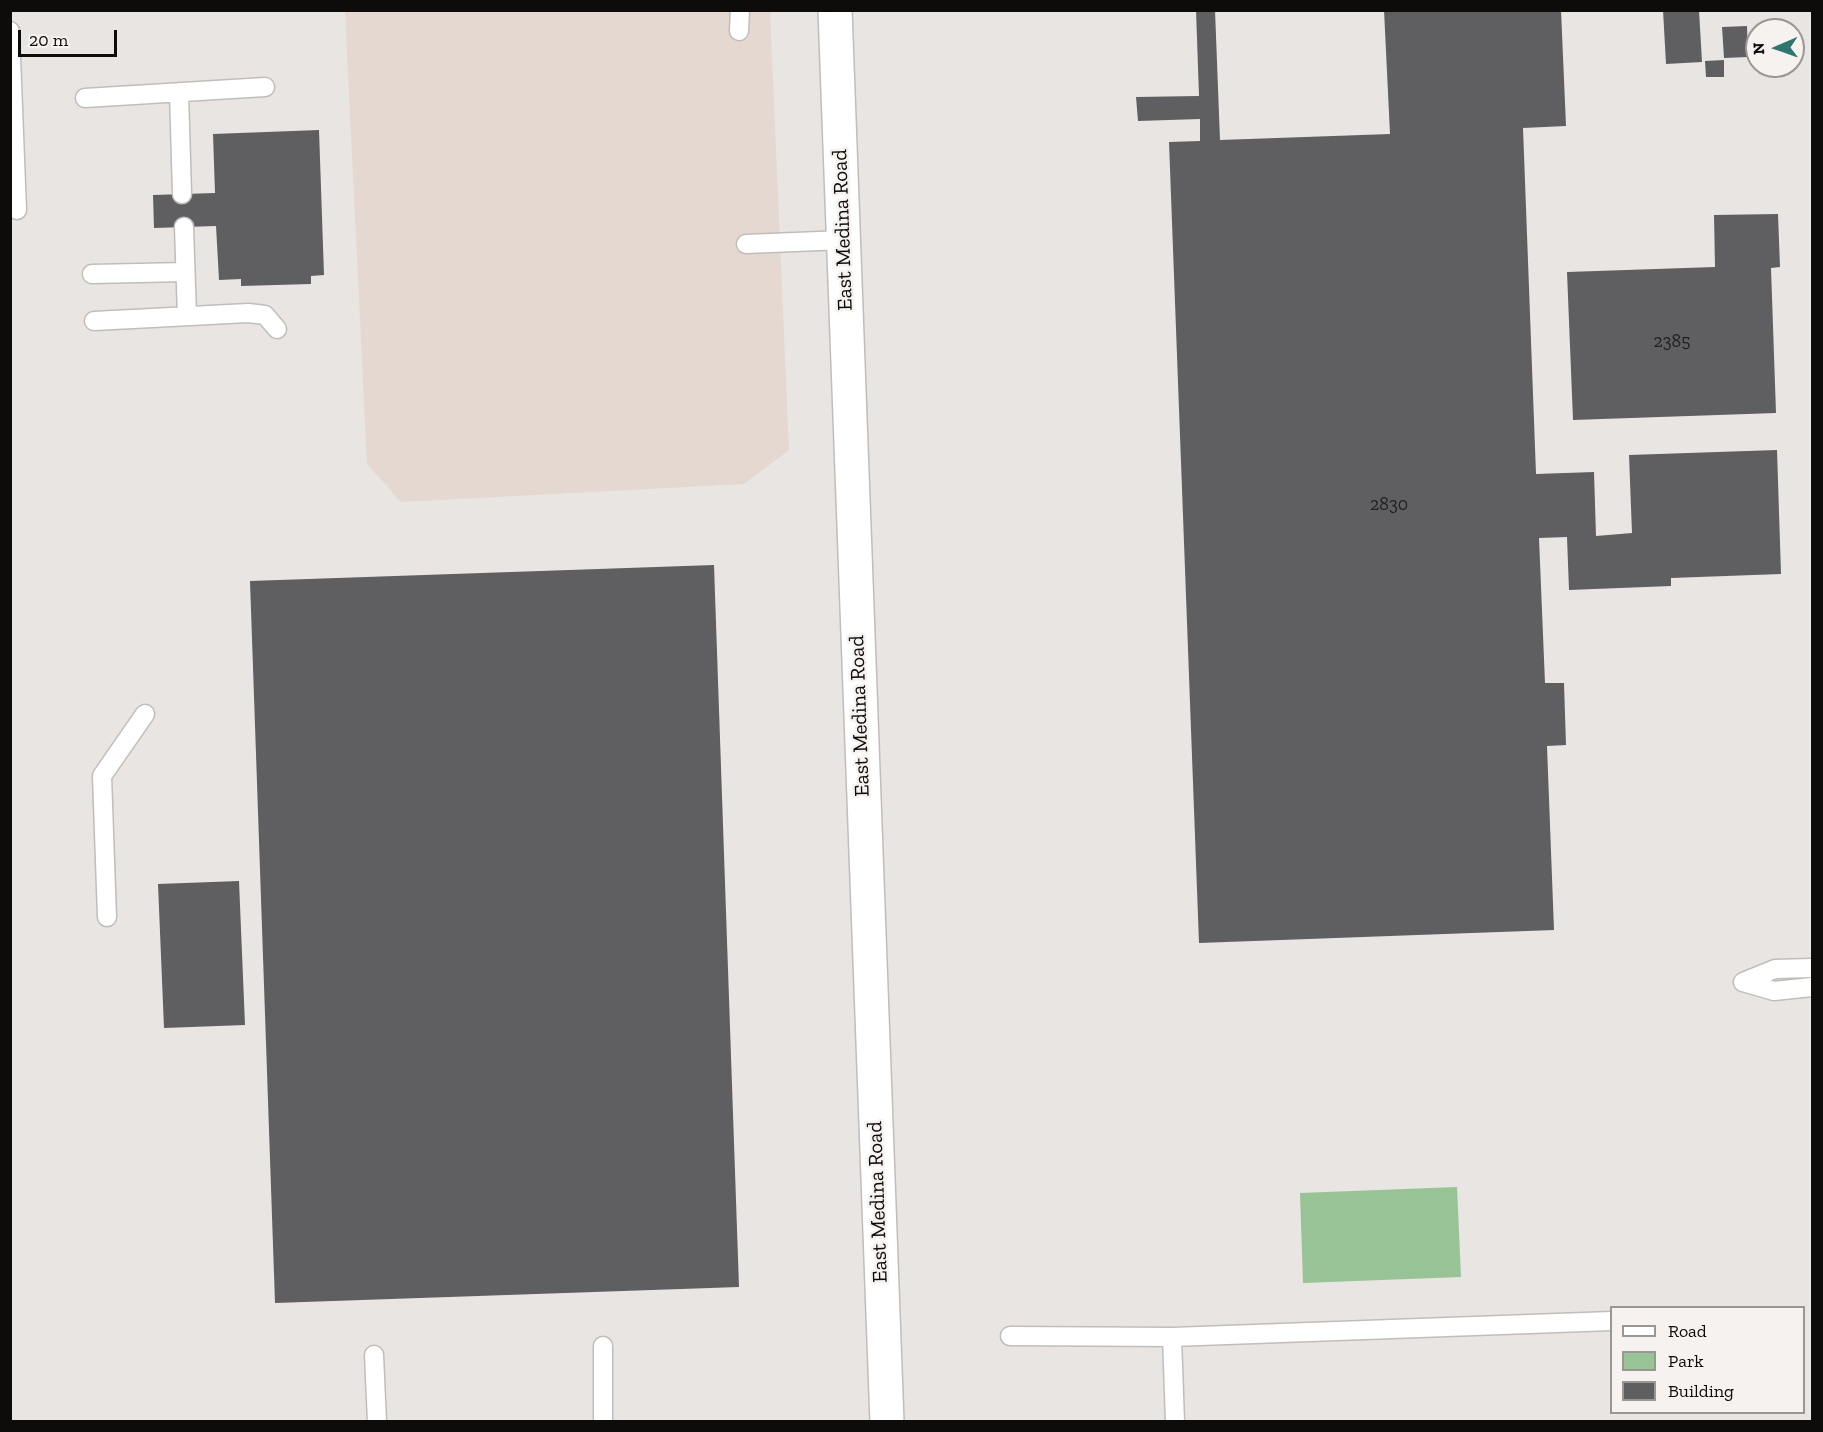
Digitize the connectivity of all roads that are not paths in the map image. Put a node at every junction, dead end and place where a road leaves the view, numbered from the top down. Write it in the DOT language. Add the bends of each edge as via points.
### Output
graph roads {
  1 [pos="740,10"];
  2 [pos="835,10"];
  3 [pos="10,31"];
  4 [pos="739,31"];
  5 [pos="265,87"];
  6 [pos="179,92"];
  7 [pos="85,98"];
  8 [pos="182,194"];
  9 [pos="17,210"];
  10 [pos="184,227"];
  11 [pos="844,240"];
  12 [pos="746,244"];
  13 [pos="185,272"];
  14 [pos="92,274"];
  15 [pos="187,316"];
  16 [pos="94,321"];
  17 [pos="277,329"];
  18 [pos="145,714"];
  19 [pos="107,917"];
  20 [pos="1812,968"];
  21 [pos="1812,987"];
  22 [pos="1610,1321"];
  23 [pos="1010,1336"];
  24 [pos="1172,1336"];
  25 [pos="603,1346"];
  26 [pos="374,1355"];
  27 [pos="377,1422"];
  28 [pos="603,1422"];
  29 [pos="887,1422"];
  30 [pos="1175,1422"];
  1 -- 4 [label="lane"];
  2 -- 11 [label="street, East Medina Road"];
  3 -- 9 [label="lane"];
  5 -- 6 [label="lane"];
  6 -- 7 [label="lane"];
  6 -- 8 [label="lane"];
  10 -- 13 [label="lane"];
  11 -- 12 [label="lane"];
  11 -- 29 [label="street, East Medina Road"];
  13 -- 14 [label="lane"];
  13 -- 15 [label="lane"];
  15 -- 16 [label="lane"];
  15 -- 17 [label="lane" via="265,315"];
  18 -- 19 [label="lane" via="102,776"];
  20 -- 21 [label="lane" via="1774,969 1743,982 1774,991"];
  22 -- 24 [label="lane"];
  23 -- 24 [label="lane"];
  24 -- 30 [label="lane"];
  25 -- 28 [label="lane"];
  26 -- 27 [label="lane"];
}
